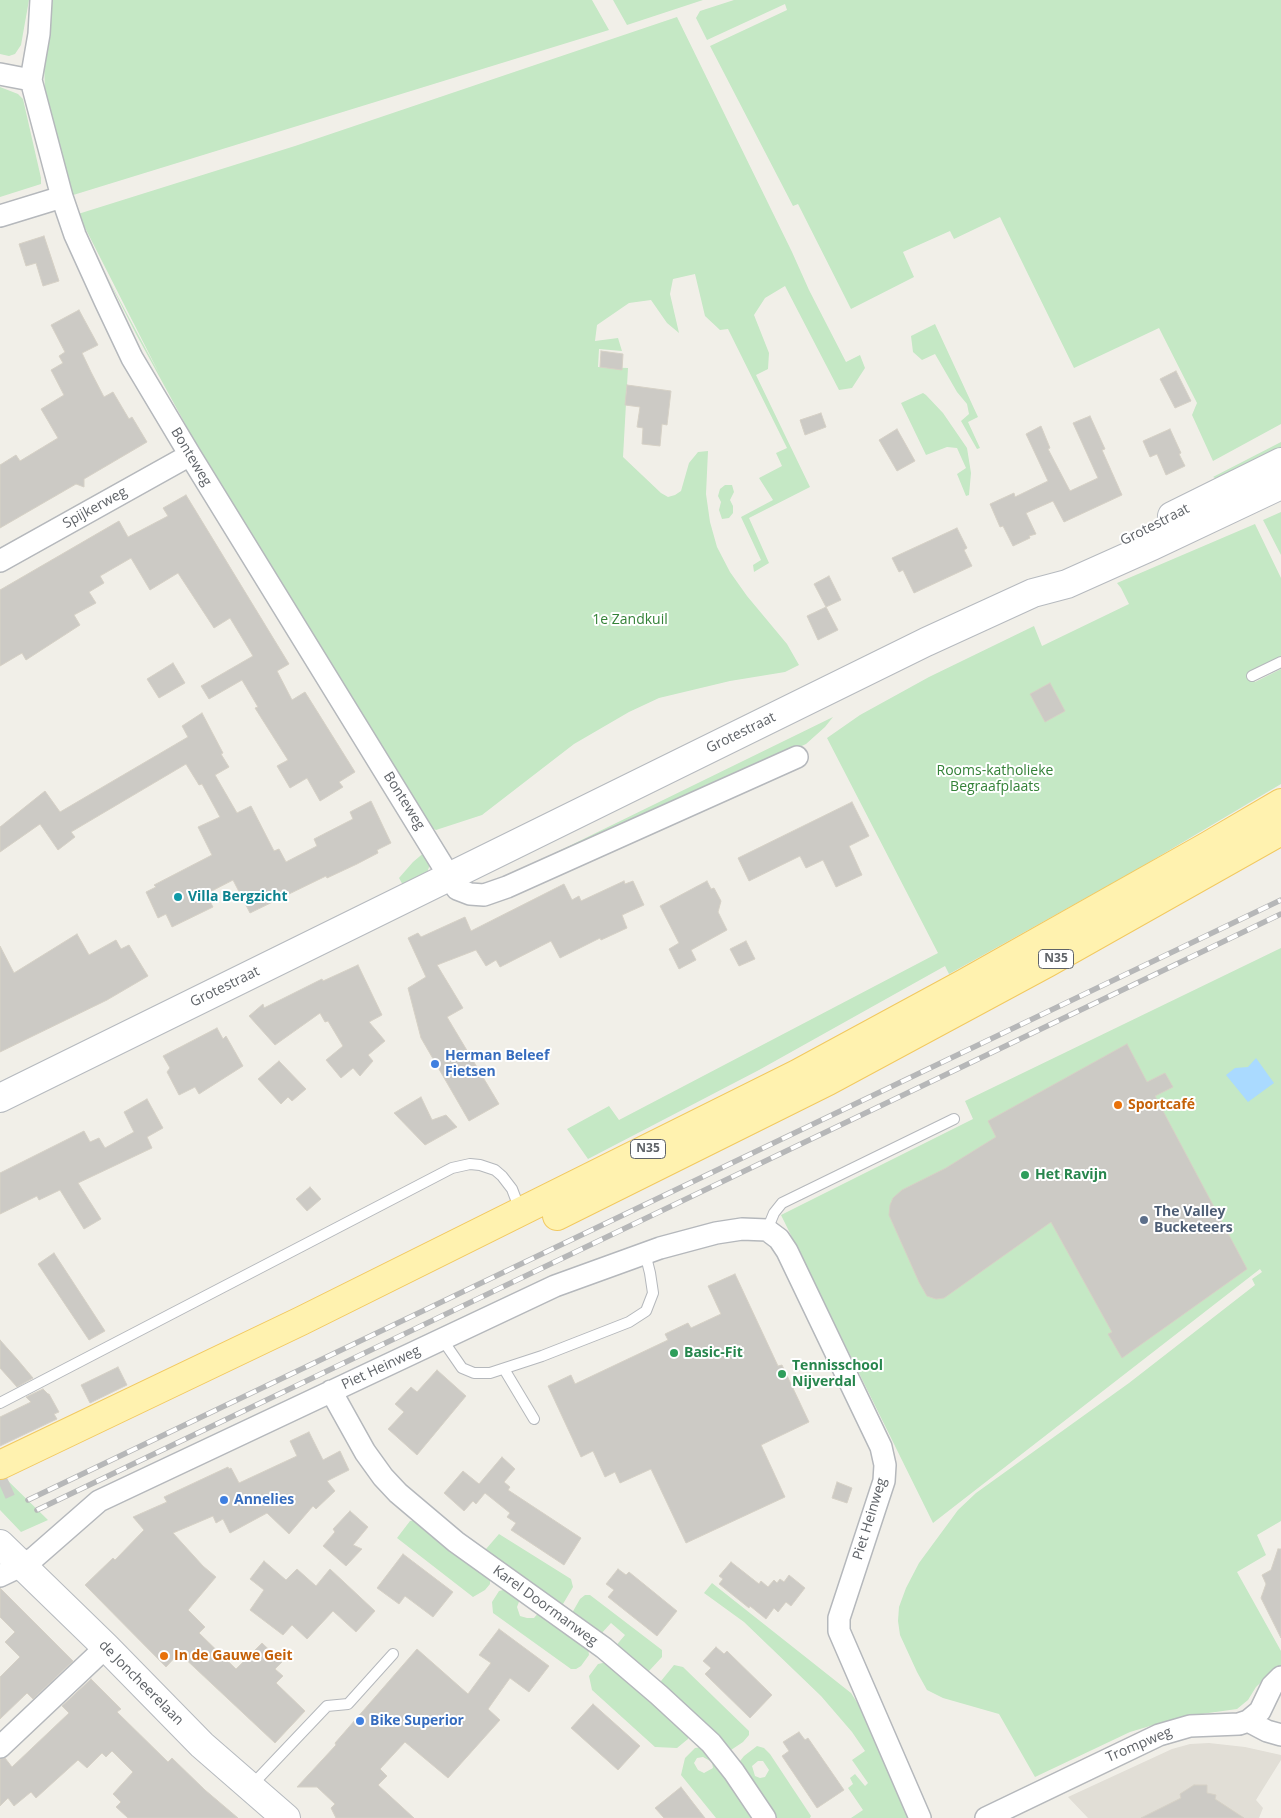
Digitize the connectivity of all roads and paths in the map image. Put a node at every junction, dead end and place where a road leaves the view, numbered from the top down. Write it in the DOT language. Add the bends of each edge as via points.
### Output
graph roads {
  1 [pos="41,0"];
  2 [pos="0,74"];
  3 [pos="31,80"];
  4 [pos="62,197"];
  5 [pos="0,216"];
  6 [pos="190,455"];
  7 [pos="1281,462"];
  8 [pos="1281,485"];
  9 [pos="0,562"];
  10 [pos="1033,593"];
  11 [pos="1281,662"];
  12 [pos="1252,676"];
  13 [pos="797,757"];
  14 [pos="1281,803"];
  15 [pos="1281,831"];
  16 [pos="449,876"];
  17 [pos="0,1098"];
  18 [pos="954,1119"];
  19 [pos="521,1213"];
  20 [pos="767,1230"];
  21 [pos="645,1253"];
  22 [pos="442,1339"];
  23 [pos="504,1369"];
  24 [pos="331,1391"];
  25 [pos="0,1403"];
  26 [pos="534,1419"];
  27 [pos="4,1473"];
  28 [pos="0,1544"];
  29 [pos="8,1572"];
  30 [pos="99,1653"];
  31 [pos="393,1654"];
  32 [pos="1281,1677"];
  33 [pos="1248,1721"];
  34 [pos="1281,1735"];
  35 [pos="0,1747"];
  36 [pos="250,1786"];
  37 [pos="286,1818"];
  38 [pos="765,1818"];
  39 [pos="920,1818"];
  40 [pos="986,1818"];
  1 -- 3 [label="street, Bonteweg"];
  2 -- 3 [label="street"];
  3 -- 4 [label="street, Bonteweg"];
  4 -- 5 [label="street"];
  4 -- 6 [label="street, Bonteweg" via="75,234 132,358"];
  6 -- 9 [label="street, Spijkerweg"];
  6 -- 16 [label="street, Bonteweg"];
  7 -- 10 [label="street, Grotestraat" via="1064,571"];
  8 -- 10 [label="street, Grotestraat" via="1067,584"];
  10 -- 16 [label="street, Grotestraat"];
  11 -- 12 [label="lane"];
  13 -- 16 [label="street" via="484,895 457,889"];
  14 -- 19 [label="main road, N35" via="797,1074"];
  15 -- 27 [label="main road, N35" via="1048,963 828,1081 342,1322"];
  16 -- 17 [label="street, Grotestraat"];
  18 -- 20 [label="lane" via="782,1203"];
  19 -- 25 [label="lane" via="512,1189 495,1170 470,1164 452,1168"];
  19 -- 27 [label="main road, N35"];
  20 -- 21 [label="street, Piet Heinweg" via="716,1233"];
  20 -- 39 [label="street, Piet Heinweg" via="787,1251 881,1447 884,1481 838,1618 839,1631"];
  21 -- 22 [label="street, Piet Heinweg" via="555,1286"];
  21 -- 23 [label="lane" via="653,1293 646,1311 629,1322"];
  22 -- 23 [label="lane" via="462,1368 474,1373"];
  22 -- 24 [label="street, Piet Heinweg"];
  23 -- 26 [label="lane"];
  24 -- 29 [label="street, Piet Heinweg" via="99,1501 47,1547"];
  24 -- 38 [label="street, Karel Doormanweg" via="365,1452 398,1493 456,1542 604,1648 659,1695 711,1743"];
  28 -- 29 [label="street, de Joncheerelaan"];
  29 -- 30 [label="street, de Joncheerelaan"];
  30 -- 35 [label="street"];
  30 -- 36 [label="street, de Joncheerelaan"];
  31 -- 36 [label="lane" via="348,1704 327,1706"];
  32 -- 33 [label="street" via="1272,1686 1260,1711"];
  33 -- 34 [label="street"];
  33 -- 40 [label="street, Trompweg" via="1190,1726 1158,1735"];
  36 -- 37 [label="street, de Joncheerelaan"];
}
